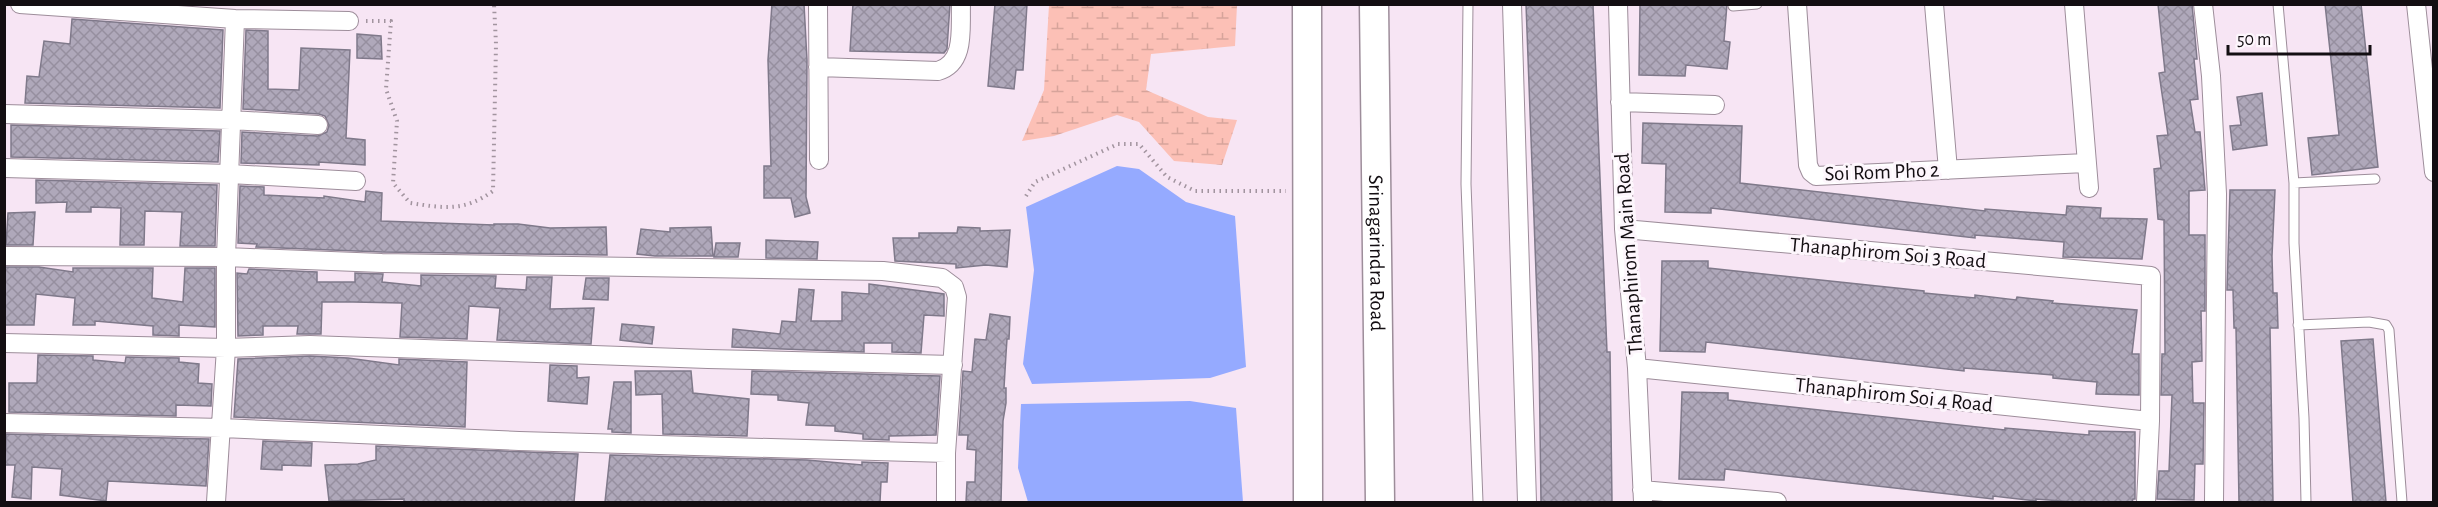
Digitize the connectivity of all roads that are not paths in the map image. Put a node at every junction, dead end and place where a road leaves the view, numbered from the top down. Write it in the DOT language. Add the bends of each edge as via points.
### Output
graph roads {
  1 [pos="20,4"];
  2 [pos="818,4"];
  3 [pos="961,4"];
  4 [pos="1307,4"];
  5 [pos="1374,4"];
  6 [pos="1468,4"];
  7 [pos="1512,4"];
  8 [pos="1618,4"];
  9 [pos="1757,4"];
  10 [pos="1797,4"];
  11 [pos="1934,4"];
  12 [pos="2074,4"];
  13 [pos="2204,4"];
  14 [pos="2278,4"];
  15 [pos="2416,4"];
  16 [pos="1733,6"];
  17 [pos="235,20"];
  18 [pos="349,21"];
  19 [pos="818,68"];
  20 [pos="1620,102"];
  21 [pos="1715,105"];
  22 [pos="4,114"];
  23 [pos="231,120"];
  24 [pos="318,126"];
  25 [pos="819,160"];
  26 [pos="2086,164"];
  27 [pos="4,168"];
  28 [pos="1948,170"];
  29 [pos="2433,172"];
  30 [pos="230,174"];
  31 [pos="2376,178"];
  32 [pos="356,181"];
  33 [pos="2294,183"];
  34 [pos="2089,188"];
  35 [pos="1624,230"];
  36 [pos="4,256"];
  37 [pos="226,257"];
  38 [pos="2298,325"];
  39 [pos="4,343"];
  40 [pos="226,348"];
  41 [pos="953,365"];
  42 [pos="1637,368"];
  43 [pos="2150,421"];
  44 [pos="4,423"];
  45 [pos="222,428"];
  46 [pos="946,453"];
  47 [pos="1642,496"];
  48 [pos="216,502"];
  49 [pos="946,502"];
  50 [pos="1308,502"];
  51 [pos="1380,502"];
  52 [pos="1478,502"];
  53 [pos="1527,502"];
  54 [pos="1777,502"];
  55 [pos="2146,502"];
  56 [pos="2214,502"];
  57 [pos="2306,502"];
  58 [pos="2402,502"];
  1 -- 17 [label="street"];
  2 -- 19 [label="street"];
  3 -- 19 [label="street" via="959,50 947,68"];
  4 -- 50 [label="main road"];
  5 -- 51 [label="main road, Srinagarindra Road"];
  6 -- 52 [label="lane" via="1466,184"];
  7 -- 53 [label="street"];
  8 -- 20 [label="street, Thanaphirom Main Road"];
  9 -- 16 [label="lane"];
  10 -- 28 [label="street, Soi Rom Pho 2" via="1811,172 1826,177"];
  11 -- 28 [label="street"];
  12 -- 26 [label="street"];
  13 -- 56 [label="street" via="2217,194"];
  14 -- 33 [label="lane"];
  15 -- 29 [label="street"];
  17 -- 18 [label="street"];
  17 -- 23 [label="street"];
  19 -- 25 [label="street"];
  20 -- 21 [label="street"];
  20 -- 35 [label="street, Thanaphirom Main Road"];
  22 -- 23 [label="street"];
  23 -- 24 [label="street"];
  23 -- 30 [label="street"];
  26 -- 28 [label="street, Soi Rom Pho 2"];
  26 -- 34 [label="street"];
  27 -- 30 [label="street"];
  30 -- 32 [label="street"];
  30 -- 37 [label="street"];
  31 -- 33 [label="lane"];
  33 -- 38 [label="lane"];
  35 -- 42 [label="street, Thanaphirom Main Road"];
  35 -- 43 [label="street, Thanaphirom Soi 3 Road" via="2151,276"];
  36 -- 37 [label="street"];
  37 -- 40 [label="street"];
  37 -- 41 [label="street" via="883,272 942,278 951,282 957,297"];
  38 -- 57 [label="lane"];
  38 -- 58 [label="lane" via="2369,322 2386,325 2389,330"];
  39 -- 40 [label="street"];
  40 -- 41 [label="street" via="310,345"];
  40 -- 45 [label="street"];
  41 -- 46 [label="street"];
  42 -- 43 [label="street, Thanaphirom Soi 4 Road"];
  42 -- 47 [label="street, Thanaphirom Main Road"];
  43 -- 55 [label="street"];
  44 -- 45 [label="street"];
  45 -- 46 [label="street" via="531,442"];
  45 -- 48 [label="street"];
  46 -- 49 [label="street"];
  47 -- 54 [label="street"];
}
